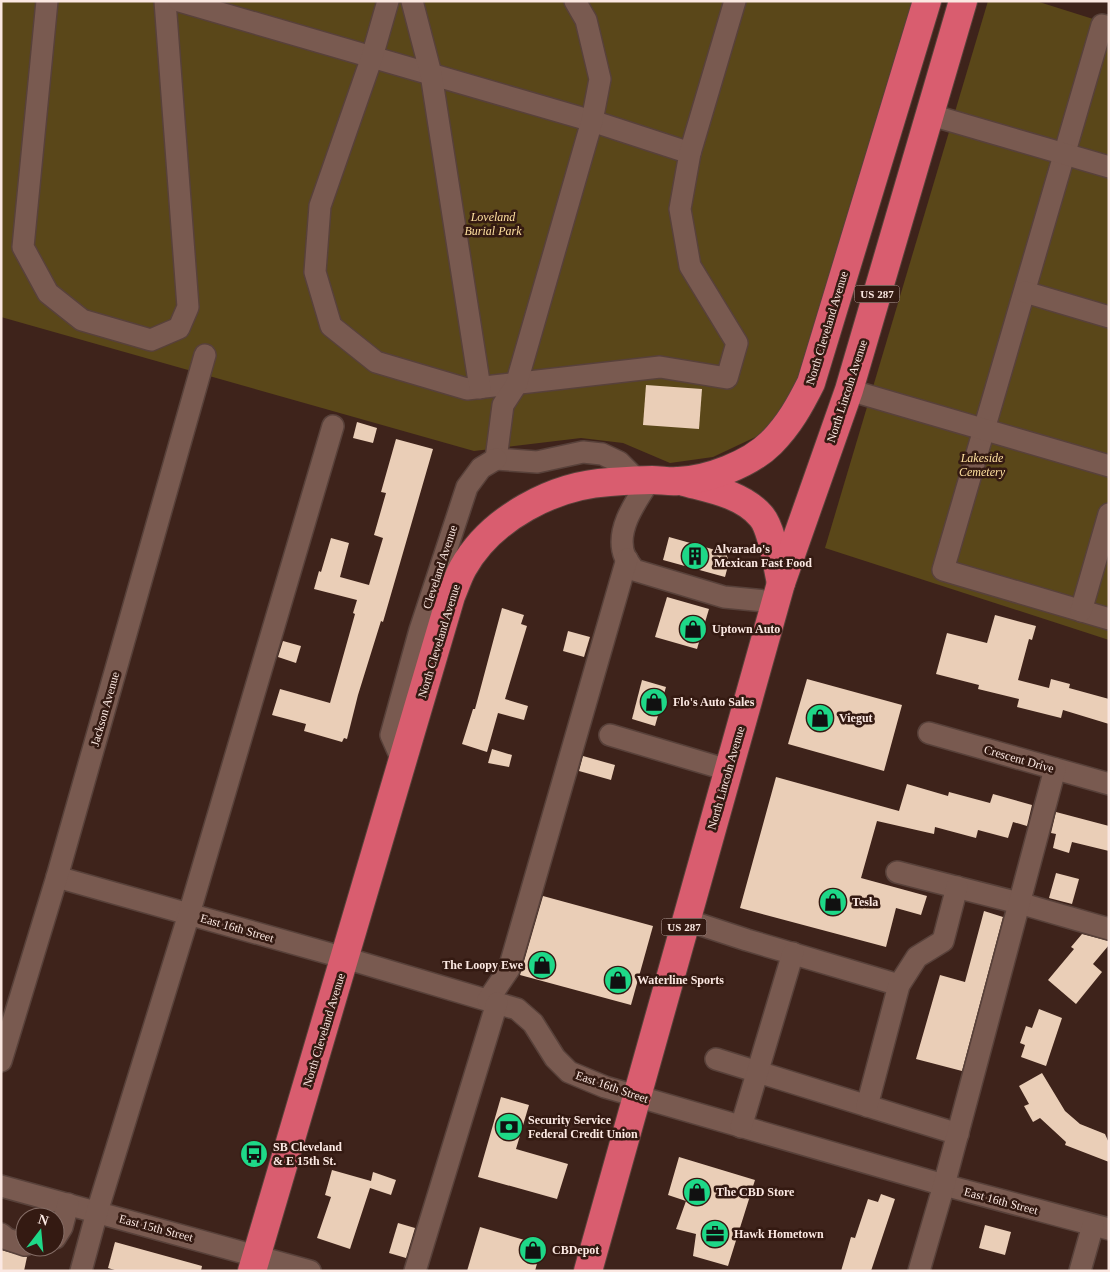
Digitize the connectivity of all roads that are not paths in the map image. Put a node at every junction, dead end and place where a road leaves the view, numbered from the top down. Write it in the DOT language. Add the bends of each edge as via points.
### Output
graph roads {
  1 [pos="47,1"];
  2 [pos="165,1"];
  3 [pos="179,1"];
  4 [pos="388,1"];
  5 [pos="412,1"];
  6 [pos="575,1"];
  7 [pos="735,1"];
  8 [pos="927,1"];
  9 [pos="963,1"];
  10 [pos="1109,27"];
  11 [pos="372,57"];
  12 [pos="431,74"];
  13 [pos="931,115"];
  14 [pos="592,121"];
  15 [pos="690,153"];
  16 [pos="1065,154"];
  17 [pos="1109,167"];
  18 [pos="1025,292"];
  19 [pos="1109,317"];
  20 [pos="204,355"];
  21 [pos="516,385"];
  22 [pos="480,388"];
  23 [pos="848,390"];
  24 [pos="333,426"];
  25 [pos="984,430"];
  26 [pos="496,459"];
  27 [pos="1109,466"];
  28 [pos="644,480"];
  29 [pos="679,481"];
  30 [pos="1109,514"];
  31 [pos="627,559"];
  32 [pos="778,592"];
  33 [pos="1081,611"];
  34 [pos="1109,619"];
  35 [pos="929,733"];
  36 [pos="610,735"];
  37 [pos="403,762"];
  38 [pos="1055,769"];
  39 [pos="728,770"];
  40 [pos="1109,784"];
  41 [pos="897,872"];
  42 [pos="57,877"];
  43 [pos="957,887"];
  44 [pos="1019,902"];
  45 [pos="188,914"];
  46 [pos="686,920"];
  47 [pos="1109,929"];
  48 [pos="793,953"];
  49 [pos="345,958"];
  50 [pos="898,985"];
  51 [pos="493,1001"];
  52 [pos="716,1059"];
  53 [pos="1,1061"];
  54 [pos="757,1072"];
  55 [pos="636,1096"];
  56 [pos="867,1106"];
  57 [pos="741,1127"];
  58 [pos="958,1134"];
  59 [pos="944,1185"];
  60 [pos="1,1186"];
  61 [pos="68,1204"];
  62 [pos="97,1212"];
  63 [pos="65,1216"];
  64 [pos="1101,1227"];
  65 [pos="1,1234"];
  66 [pos="15,1242"];
  67 [pos="254,1263"];
  68 [pos="81,1271"];
  69 [pos="310,1271"];
  70 [pos="415,1271"];
  71 [pos="588,1271"];
  72 [pos="919,1271"];
  73 [pos="1080,1271"];
  1 -- 2 [label="street" via="23,247 48,293 82,320 151,340 179,328 188,307"];
  3 -- 11 [label="street"];
  4 -- 11 [label="street"];
  5 -- 12 [label="street"];
  6 -- 14 [label="street" via="586,20 600,79"];
  7 -- 15 [label="street"];
  8 -- 29 [label="highway, North Cleveland Avenue / US 287" via="811,383 795,416 770,444 752,457 731,468"];
  9 -- 13 [label="highway, North Lincoln Avenue / US 287"];
  10 -- 16 [label="street" via="1102,25"];
  11 -- 12 [label="street"];
  11 -- 22 [label="street" via="320,206 315,272 331,326 376,362 467,389"];
  12 -- 14 [label="street"];
  12 -- 22 [label="street"];
  13 -- 16 [label="street"];
  13 -- 23 [label="highway, North Lincoln Avenue / US 287"];
  14 -- 15 [label="street"];
  14 -- 21 [label="street"];
  15 -- 21 [label="street" via="680,209 690,266 737,343 727,378 660,367"];
  16 -- 17 [label="street"];
  16 -- 18 [label="street"];
  18 -- 19 [label="street"];
  18 -- 25 [label="street"];
  20 -- 42 [label="street, Jackson Avenue"];
  21 -- 22 [label="street"];
  21 -- 26 [label="street" via="503,405"];
  23 -- 25 [label="street"];
  23 -- 32 [label="highway, North Lincoln Avenue / US 287"];
  24 -- 45 [label="street"];
  25 -- 27 [label="street"];
  25 -- 33 [label="street" via="943,570"];
  26 -- 28 [label="street" via="537,462 582,452 602,454"];
  26 -- 37 [label="street, Cleveland Avenue" via="481,468 467,487 420,630 391,734"];
  28 -- 29 [label="highway, North Cleveland Avenue / US 287"];
  28 -- 31 [label="street" via="622,532"];
  28 -- 37 [label="highway, North Cleveland Avenue / US 287" via="583,485 539,500 500,525 474,552 451,596"];
  29 -- 32 [label="highway" via="728,494 762,516 770,534"];
  30 -- 33 [label="street"];
  31 -- 32 [label="street" via="634,570 724,597"];
  31 -- 51 [label="street" via="509,969"];
  32 -- 39 [label="highway, North Lincoln Avenue / US 287"];
  33 -- 34 [label="street"];
  35 -- 38 [label="street, Crescent Drive"];
  36 -- 39 [label="street"];
  37 -- 49 [label="highway, North Cleveland Avenue / US 287"];
  38 -- 40 [label="street, Crescent Drive"];
  38 -- 44 [label="street"];
  39 -- 46 [label="highway, North Lincoln Avenue / US 287"];
  41 -- 43 [label="street"];
  42 -- 45 [label="street, East 16th Street"];
  42 -- 53 [label="street, Jackson Avenue"];
  43 -- 44 [label="street"];
  43 -- 50 [label="street" via="943,941 917,957"];
  44 -- 47 [label="street"];
  44 -- 58 [label="street"];
  45 -- 49 [label="street, East 16th Street"];
  45 -- 62 [label="street"];
  46 -- 48 [label="street"];
  46 -- 55 [label="highway, North Lincoln Avenue / US 287"];
  48 -- 50 [label="street"];
  48 -- 54 [label="street"];
  49 -- 51 [label="street, East 16th Street"];
  49 -- 67 [label="highway, North Cleveland Avenue / US 287"];
  50 -- 56 [label="street"];
  51 -- 55 [label="street, East 16th Street" via="517,1009 534,1023 555,1058 569,1072"];
  51 -- 70 [label="street"];
  52 -- 54 [label="street"];
  54 -- 56 [label="street"];
  54 -- 57 [label="street"];
  55 -- 57 [label="street, East 16th Street"];
  55 -- 71 [label="highway, North Lincoln Avenue / US 287"];
  56 -- 58 [label="street"];
  57 -- 59 [label="street, East 16th Street"];
  58 -- 59 [label="street"];
  59 -- 64 [label="street, East 16th Street"];
  59 -- 72 [label="street"];
  60 -- 61 [label="street, East 15th Street"];
  61 -- 62 [label="street, East 15th Street"];
  61 -- 63 [label="street"];
  62 -- 67 [label="street, East 15th Street"];
  62 -- 68 [label="street"];
  64 -- 73 [label="street"];
  65 -- 66 [label="street"];
  67 -- 69 [label="street, East 15th Street"];
}
